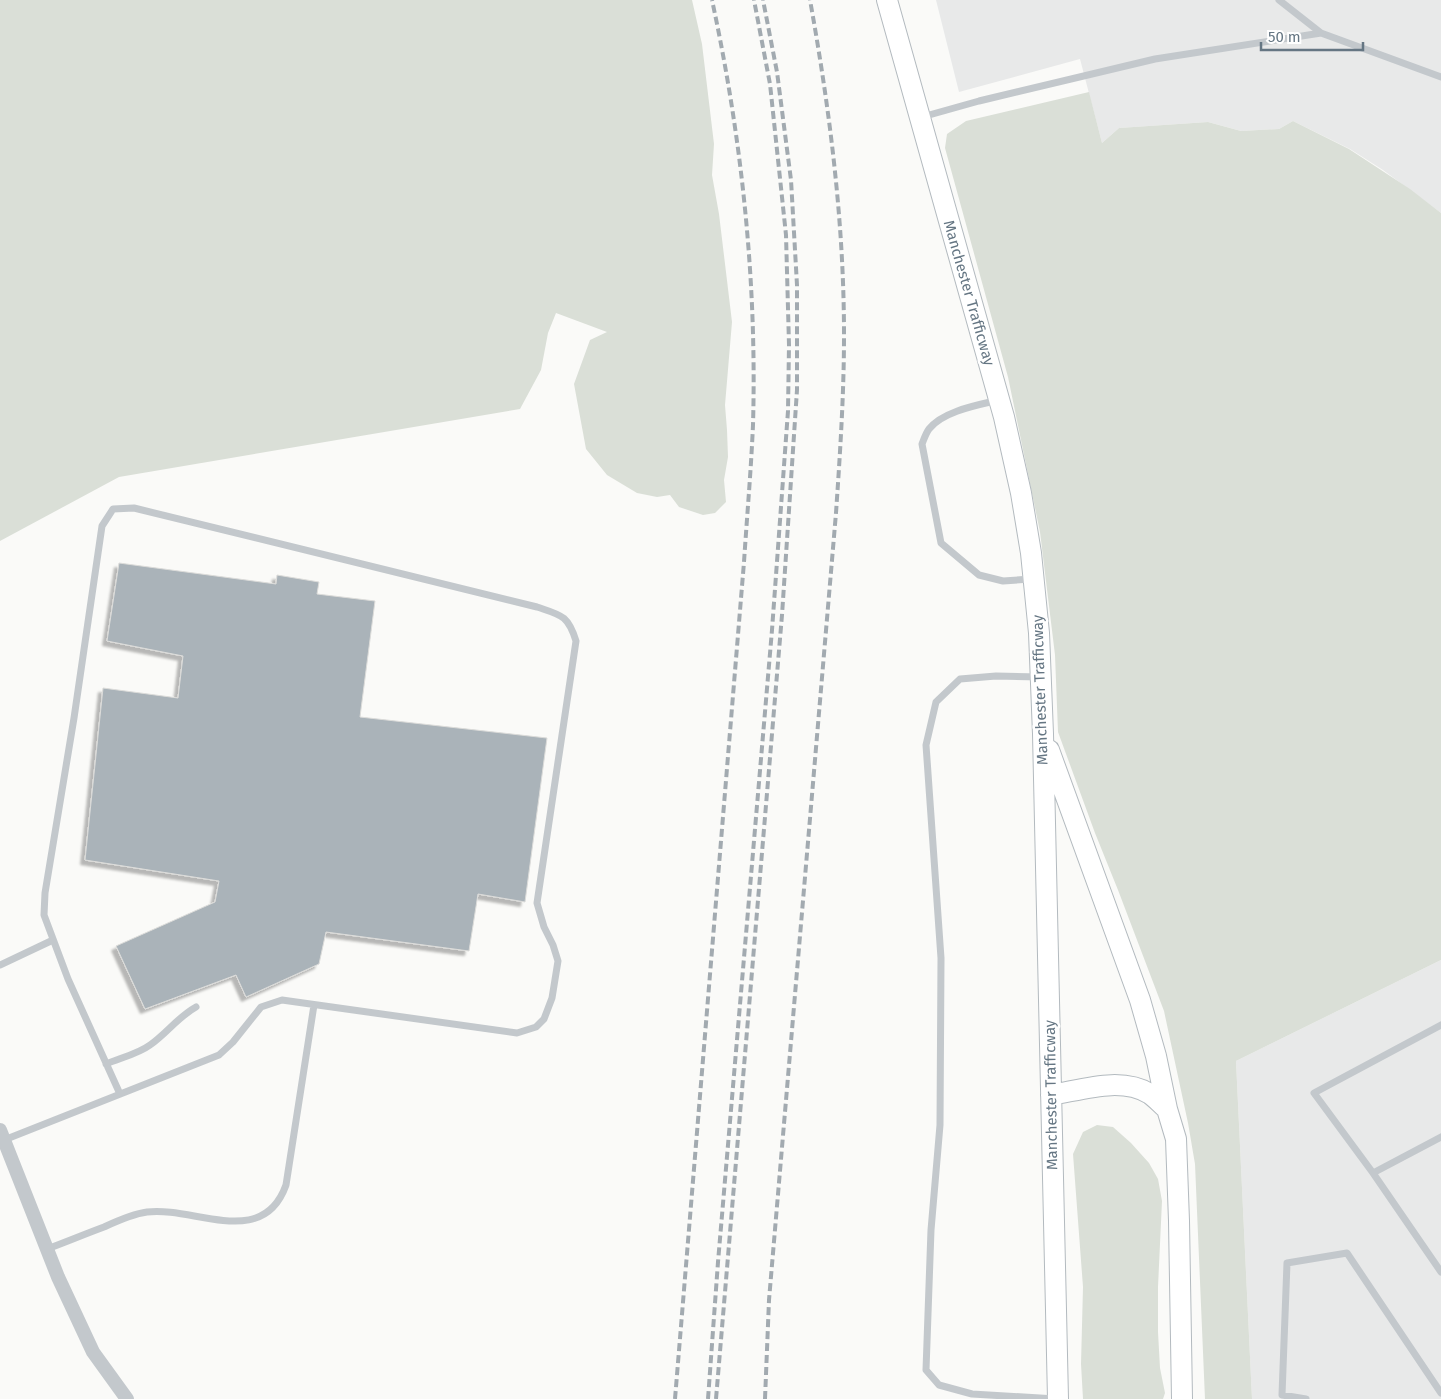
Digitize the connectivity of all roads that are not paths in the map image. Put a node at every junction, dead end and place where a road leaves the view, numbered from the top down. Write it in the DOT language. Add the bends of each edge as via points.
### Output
graph roads {
  1 [pos="887,0"];
  2 [pos="1279,0"];
  3 [pos="1320,33"];
  4 [pos="1441,77"];
  5 [pos="920,118"];
  6 [pos="999,400"];
  7 [pos="1034,578"];
  8 [pos="1041,677"];
  9 [pos="1043,734"];
  10 [pos="53,940"];
  11 [pos="0,965"];
  12 [pos="314,1005"];
  13 [pos="196,1007"];
  14 [pos="1441,1025"];
  15 [pos="106,1064"];
  16 [pos="120,1094"];
  17 [pos="1051,1094"];
  18 [pos="1168,1109"];
  19 [pos="2,1135"];
  20 [pos="1441,1137"];
  21 [pos="1373,1173"];
  22 [pos="47,1250"];
  23 [pos="1441,1270"];
  24 [pos="1441,1394"];
  25 [pos="127,1399"];
  26 [pos="1057,1399"];
  27 [pos="1182,1399"];
  28 [pos="1306,1399"];
  1 -- 5 [label="main road, Manchester Trafficway"];
  2 -- 3 [label="lane"];
  3 -- 4 [label="lane"];
  3 -- 5 [label="lane" via="1155,59"];
  5 -- 6 [label="main road, Manchester Trafficway"];
  6 -- 7 [label="main road, Manchester Trafficway" via="1021,494"];
  6 -- 7 [label="lane" via="944,417 929,429 922,444 923,453 941,543 979,575 1003,581"];
  7 -- 8 [label="main road, Manchester Trafficway"];
  8 -- 9 [label="main road, Manchester Trafficway"];
  8 -- 26 [label="lane" via="960,679 936,702 926,745 941,968 940,1125 931,1230 926,1370 939,1385 972,1394"];
  9 -- 17 [label="main road, Manchester Trafficway"];
  9 -- 18 [label="main road" via="1140,1000"];
  10 -- 11 [label="lane"];
  10 -- 12 [label="lane" via="44,915 46,894 102,526 113,509 143,510 559,614 571,625 576,641 537,903 558,961 552,998 544,1018 536,1027 517,1033"];
  10 -- 15 [label="lane"];
  12 -- 16 [label="lane" via="282,1000 261,1007 234,1042 219,1054"];
  12 -- 22 [label="lane" via="286,1185 282,1196 268,1210 256,1219 239,1222 148,1212"];
  13 -- 15 [label="lane" via="148,1047"];
  14 -- 21 [label="lane" via="1314,1094"];
  15 -- 16 [label="lane"];
  16 -- 19 [label="lane"];
  17 -- 18 [label="main road" via="1109,1085 1131,1087 1150,1094"];
  17 -- 26 [label="main road, Manchester Trafficway"];
  18 -- 27 [label="main road" via="1176,1139"];
  19 -- 22 [label="street"];
  20 -- 21 [label="lane"];
  21 -- 23 [label="lane"];
  22 -- 25 [label="street" via="93,1352"];
  24 -- 28 [label="lane" via="1347,1254 1287,1263 1282,1395"];
}
